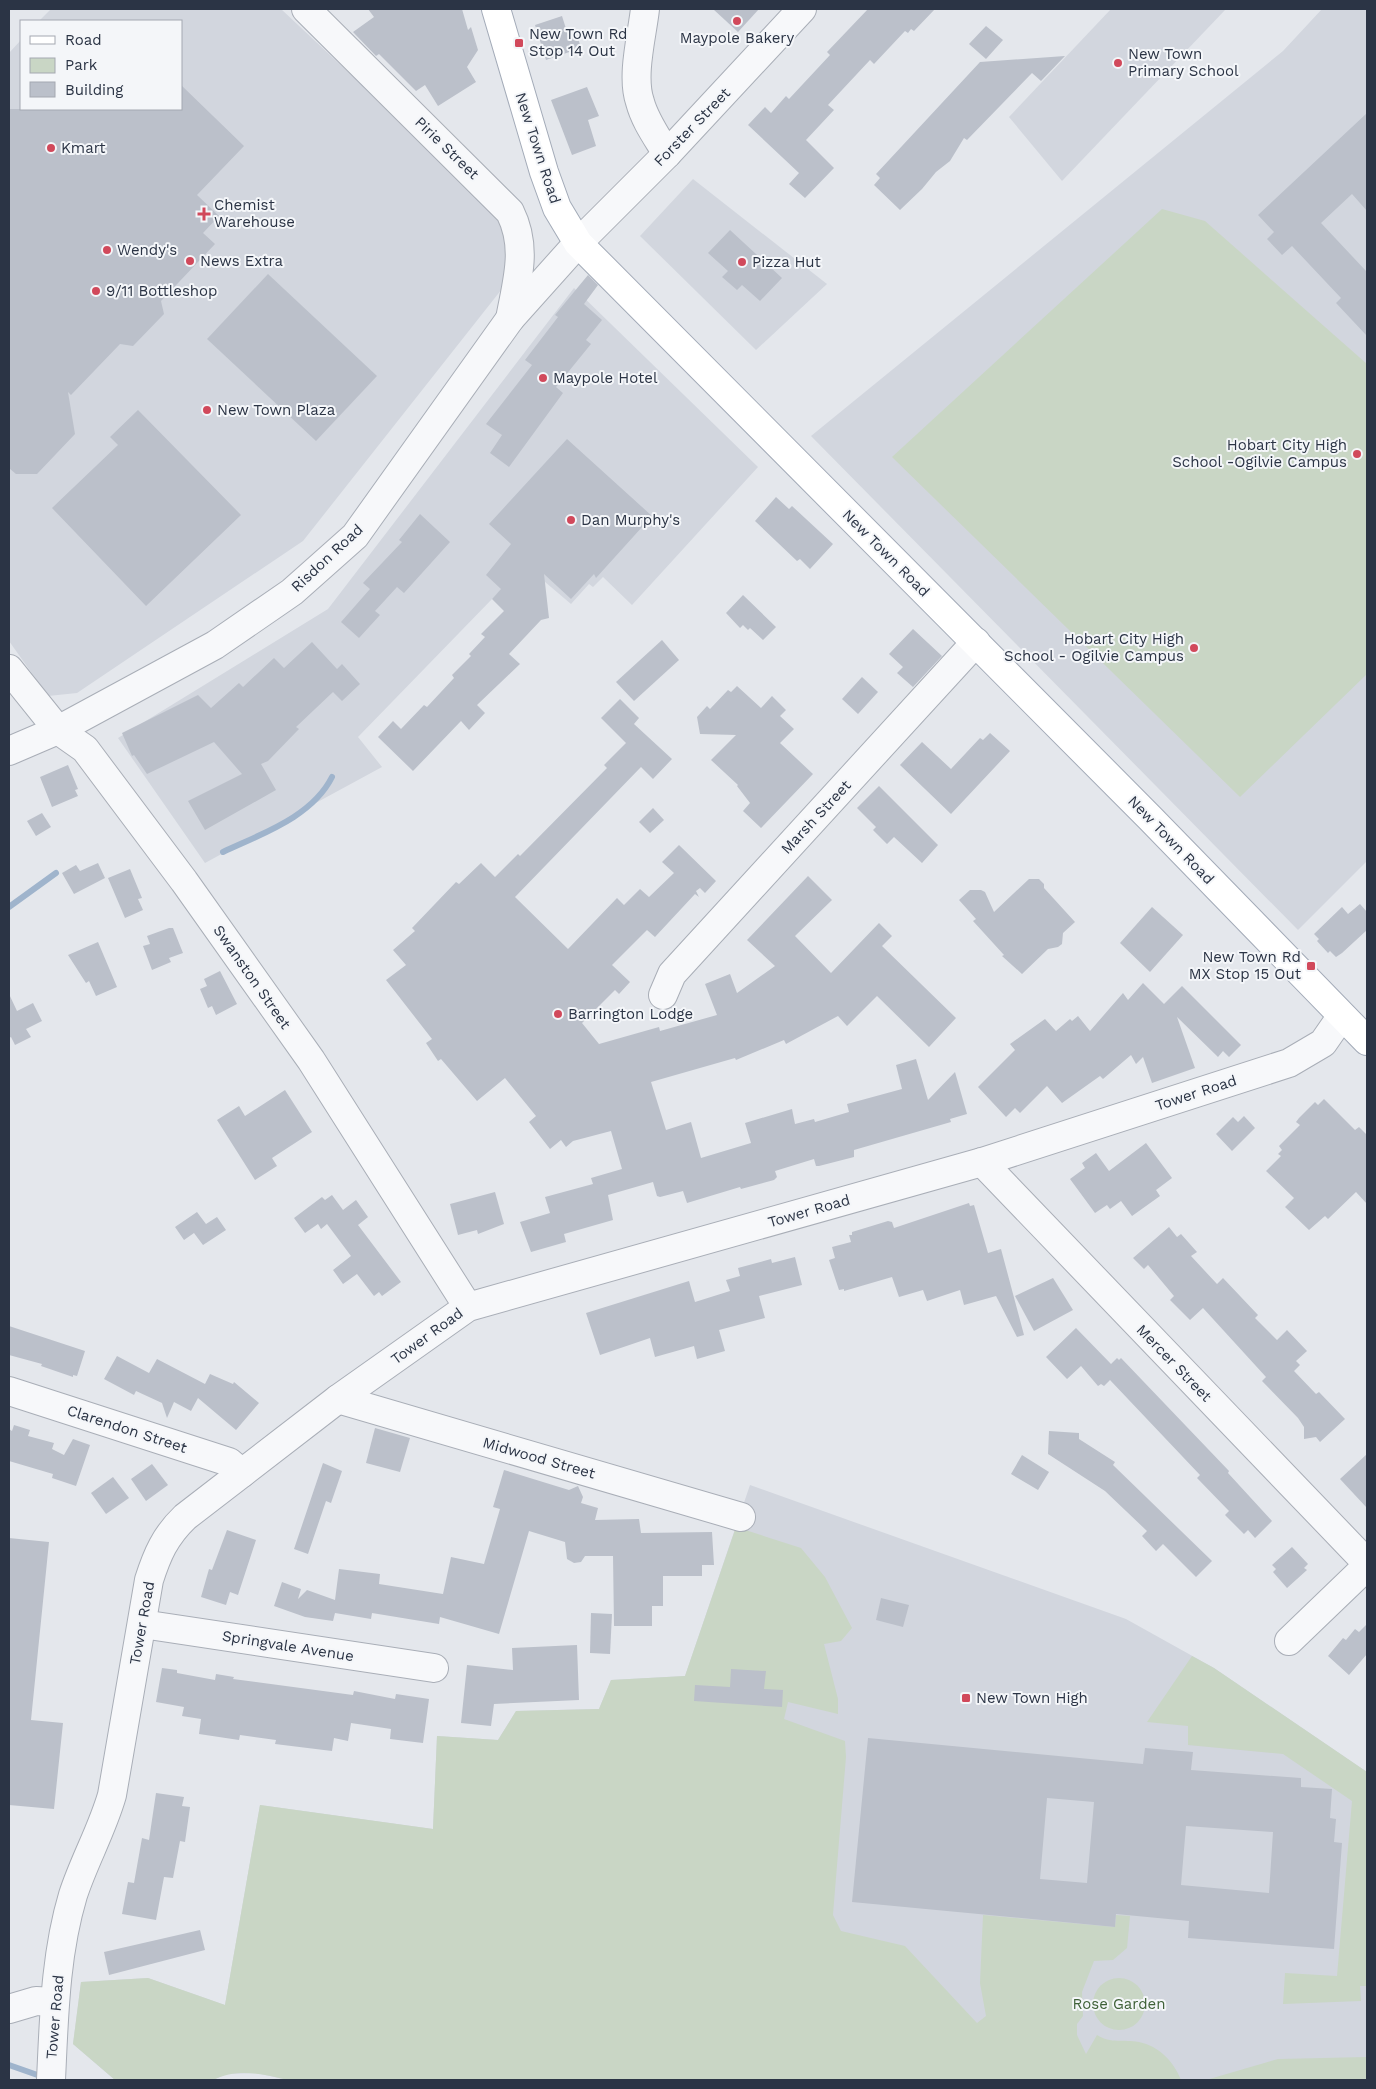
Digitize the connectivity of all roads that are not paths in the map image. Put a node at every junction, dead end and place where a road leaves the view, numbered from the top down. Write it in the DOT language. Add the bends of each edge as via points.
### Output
graph roads {
  1 [pos="306,9"];
  2 [pos="496,9"];
  3 [pos="645,9"];
  4 [pos="802,9"];
  5 [pos="667,154"];
  6 [pos="578,243"];
  7 [pos="510,319"];
  8 [pos="976,642"];
  9 [pos="9,669"];
  10 [pos="58,730"];
  11 [pos="9,751"];
  12 [pos="662,995"];
  13 [pos="1341,1017"];
  14 [pos="1367,1042"];
  15 [pos="982,1162"];
  16 [pos="468,1306"];
  17 [pos="9,1390"];
  18 [pos="346,1394"];
  19 [pos="242,1473"];
  20 [pos="741,1516"];
  21 [pos="1367,1564"];
  22 [pos="142,1624"];
  23 [pos="1289,1641"];
  24 [pos="434,1668"];
  25 [pos="54,2002"];
  26 [pos="9,2010"];
  27 [pos="51,2075"];
  1 -- 7 [label="street, Pirie Street" via="510,212 517,225 521,245"];
  2 -- 6 [label="main road, New Town Road" via="544,172 557,208"];
  3 -- 5 [label="street" via="637,79 639,100 648,124"];
  4 -- 5 [label="street, Forster Street"];
  5 -- 6 [label="street, Forster Street"];
  6 -- 7 [label="street, Risdon Road"];
  6 -- 8 [label="main road, New Town Road"];
  7 -- 10 [label="street, Risdon Road" via="355,536 292,592 215,645"];
  8 -- 12 [label="street, Marsh Street" via="672,974"];
  8 -- 13 [label="main road, New Town Road"];
  9 -- 10 [label="street, Swanston Street"];
  10 -- 11 [label="street, Risdon Road"];
  10 -- 16 [label="street, Swanston Street" via="85,749 184,881 311,1060"];
  13 -- 14 [label="main road, New Town Road"];
  13 -- 15 [label="street, Tower Road" via="1323,1043 1289,1063"];
  15 -- 16 [label="street, Tower Road"];
  15 -- 21 [label="street, Mercer Street"];
  16 -- 18 [label="street, Tower Road"];
  17 -- 19 [label="street, Clarendon Street" via="229,1462"];
  18 -- 19 [label="street, Tower Road"];
  18 -- 20 [label="street, Midwood Street"];
  19 -- 22 [label="street, Tower Road" via="171,1530 158,1552 149,1580"];
  21 -- 23 [label="street"];
  22 -- 24 [label="street, Springvale Avenue"];
  22 -- 25 [label="street, Tower Road" via="112,1795 106,1818 73,1896"];
  25 -- 26 [label="street" via="36,2001"];
  25 -- 27 [label="street, Tower Road"];
}
